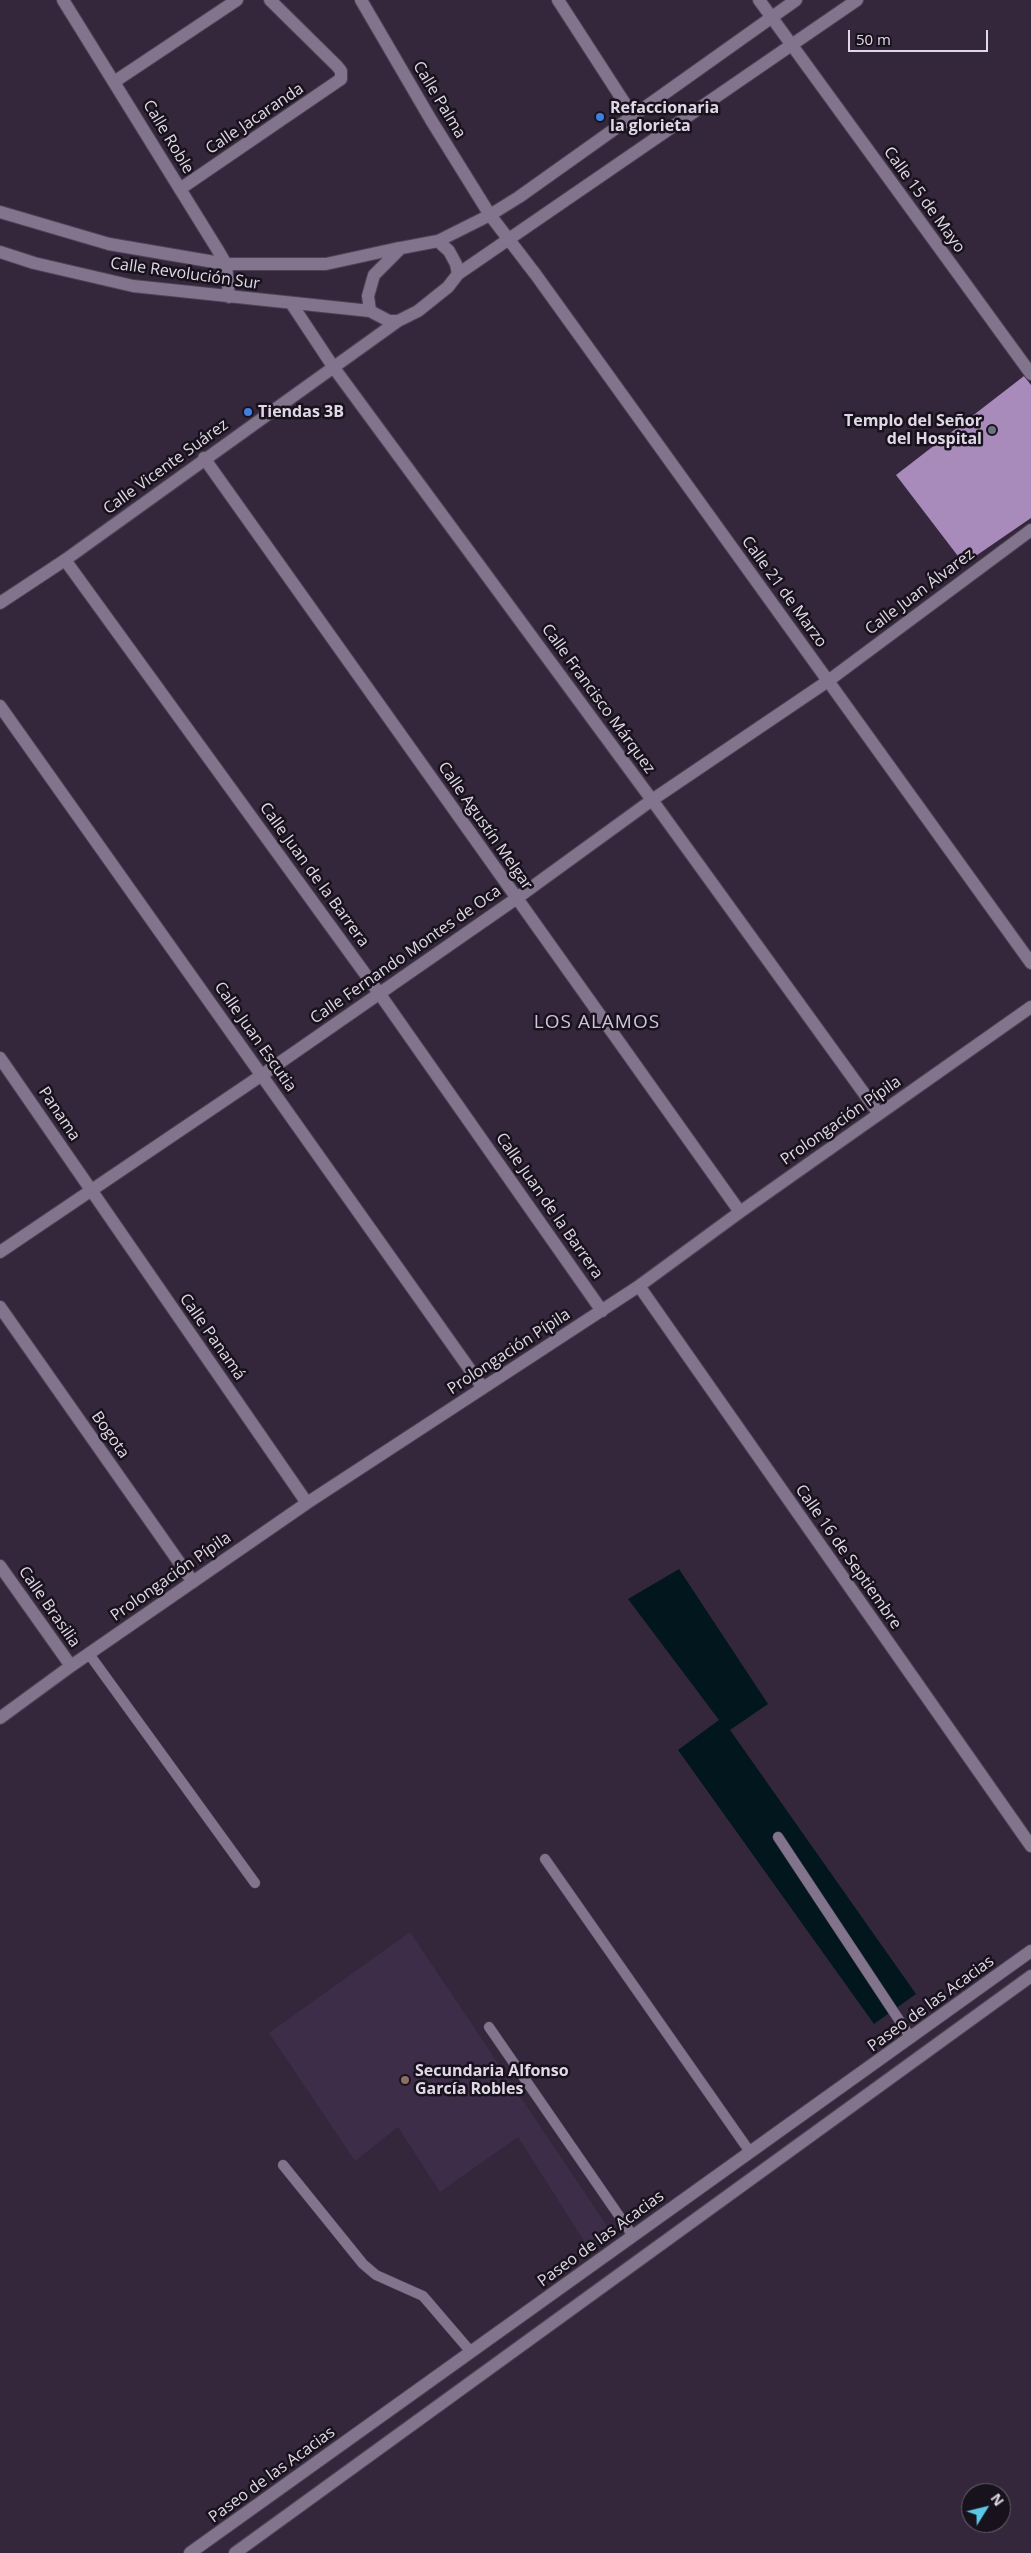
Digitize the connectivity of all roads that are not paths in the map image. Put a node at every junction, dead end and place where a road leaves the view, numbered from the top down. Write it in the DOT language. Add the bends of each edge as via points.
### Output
graph roads {
  1 [pos="63,0"];
  2 [pos="237,0"];
  3 [pos="270,0"];
  4 [pos="361,0"];
  5 [pos="558,0"];
  6 [pos="759,0"];
  7 [pos="796,0"];
  8 [pos="857,0"];
  9 [pos="770,18"];
  10 [pos="790,46"];
  11 [pos="114,82"];
  12 [pos="633,116"];
  13 [pos="180,189"];
  14 [pos="0,212"];
  15 [pos="490,215"];
  16 [pos="509,240"];
  17 [pos="438,241"];
  18 [pos="401,248"];
  19 [pos="0,252"];
  20 [pos="226,264"];
  21 [pos="458,274"];
  22 [pos="229,297"];
  23 [pos="291,303"];
  24 [pos="370,311"];
  25 [pos="398,321"];
  26 [pos="334,368"];
  27 [pos="1031,374"];
  28 [pos="204,458"];
  29 [pos="1031,530"];
  30 [pos="65,560"];
  31 [pos="0,603"];
  32 [pos="828,681"];
  33 [pos="0,706"];
  34 [pos="652,800"];
  35 [pos="517,898"];
  36 [pos="1031,963"];
  37 [pos="379,993"];
  38 [pos="1031,1007"];
  39 [pos="0,1058"];
  40 [pos="262,1075"];
  41 [pos="879,1114"];
  42 [pos="90,1190"];
  43 [pos="740,1212"];
  44 [pos="0,1252"];
  45 [pos="639,1286"];
  46 [pos="0,1307"];
  47 [pos="602,1311"];
  48 [pos="483,1388"];
  49 [pos="307,1503"];
  50 [pos="0,1566"];
  51 [pos="193,1582"];
  52 [pos="89,1654"];
  53 [pos="71,1666"];
  54 [pos="0,1718"];
  55 [pos="778,1838"];
  56 [pos="1031,1846"];
  57 [pos="545,1860"];
  58 [pos="255,1883"];
  59 [pos="1031,1951"];
  60 [pos="1031,1976"];
  61 [pos="490,2027"];
  62 [pos="911,2038"];
  63 [pos="750,2152"];
  64 [pos="283,2164"];
  65 [pos="633,2236"];
  66 [pos="470,2352"];
  67 [pos="190,2553"];
  68 [pos="235,2553"];
  1 -- 11 [label="street, Calle Roble"];
  2 -- 11 [label="street"];
  3 -- 13 [label="street, Calle Jacaranda" via="340,71 341,79"];
  4 -- 15 [label="street, Calle Palma"];
  5 -- 12 [label="street"];
  6 -- 9 [label="street, Calle 15 de Mayo"];
  7 -- 9 [label="street"];
  8 -- 10 [label="street"];
  9 -- 10 [label="street, Calle 15 de Mayo"];
  9 -- 12 [label="street"];
  10 -- 16 [label="street"];
  10 -- 27 [label="street, Calle 15 de Mayo"];
  11 -- 13 [label="street, Calle Roble"];
  12 -- 15 [label="street"];
  13 -- 20 [label="street, Calle Roble"];
  14 -- 20 [label="street, Calle Revolución Sur" via="109,244"];
  15 -- 16 [label="street, Calle Palma"];
  15 -- 17 [label="street"];
  16 -- 21 [label="street"];
  16 -- 32 [label="street, Calle 21 de Marzo"];
  17 -- 18 [label="street"];
  17 -- 21 [label="street" via="449,251"];
  18 -- 20 [label="street, Calle Revolución Sur" via="326,264"];
  18 -- 24 [label="street" via="374,275 368,296"];
  19 -- 22 [label="street, Calle Revolución Sur" via="133,286"];
  20 -- 22 [label="street, Calle Roble"];
  21 -- 25 [label="street" via="418,311"];
  22 -- 23 [label="street, Calle Revolución Sur"];
  23 -- 24 [label="street, Calle Revolución Sur"];
  23 -- 26 [label="street, Calle Francisco Márquez"];
  24 -- 25 [label="street" via="384,320"];
  25 -- 26 [label="street, Calle Vicente Suárez"];
  26 -- 28 [label="street, Calle Vicente Suárez"];
  26 -- 34 [label="street, Calle Francisco Márquez"];
  28 -- 30 [label="street, Calle Vicente Suárez"];
  28 -- 35 [label="street, Calle Agustín Melgar"];
  29 -- 32 [label="street, Calle Juan Álvarez"];
  30 -- 31 [label="street, Calle Vicente Suárez"];
  30 -- 37 [label="street, Calle Juan de la Barrera"];
  32 -- 34 [label="street, Calle Fernando Montes de Oca"];
  32 -- 36 [label="street, Calle 21 de Marzo"];
  33 -- 40 [label="street, Calle Juan Escutia"];
  34 -- 35 [label="street, Calle Fernando Montes de Oca"];
  34 -- 41 [label="street, Calle Francisco Márquez"];
  35 -- 37 [label="street, Calle Fernando Montes de Oca"];
  35 -- 43 [label="street, Calle Agustín Melgar"];
  37 -- 40 [label="street, Calle Fernando Montes de Oca"];
  37 -- 47 [label="street, Calle Juan de la Barrera"];
  38 -- 41 [label="street, Prolongación Pípila"];
  39 -- 42 [label="street, Panama"];
  40 -- 42 [label="street, Calle Fernando Montes de Oca"];
  40 -- 48 [label="street, Calle Juan Escutia"];
  41 -- 43 [label="street, Prolongación Pípila"];
  42 -- 44 [label="street, Calle Fernando Montes de Oca"];
  42 -- 49 [label="street, Calle Panamá"];
  43 -- 45 [label="street, Prolongación Pípila"];
  45 -- 47 [label="street, Prolongación Pípila"];
  45 -- 56 [label="street, Calle 16 de Septiembre"];
  46 -- 51 [label="street, Bogota"];
  47 -- 48 [label="street, Prolongación Pípila"];
  48 -- 49 [label="street, Prolongación Pípila"];
  49 -- 51 [label="street, Prolongación Pípila"];
  50 -- 53 [label="street, Calle Brasilia"];
  51 -- 52 [label="street, Prolongación Pípila"];
  52 -- 53 [label="street, Prolongación Pípila"];
  52 -- 58 [label="lane"];
  53 -- 54 [label="street, Prolongación Pípila"];
  55 -- 62 [label="lane"];
  57 -- 63 [label="lane"];
  59 -- 62 [label="street, Paseo de las Acacias"];
  60 -- 68 [label="street"];
  61 -- 65 [label="lane"];
  62 -- 63 [label="street, Paseo de las Acacias"];
  63 -- 65 [label="street, Paseo de las Acacias"];
  64 -- 66 [label="lane" via="363,2264 376,2275 422,2296"];
  65 -- 66 [label="street, Paseo de las Acacias"];
  66 -- 67 [label="street, Paseo de las Acacias"];
}
